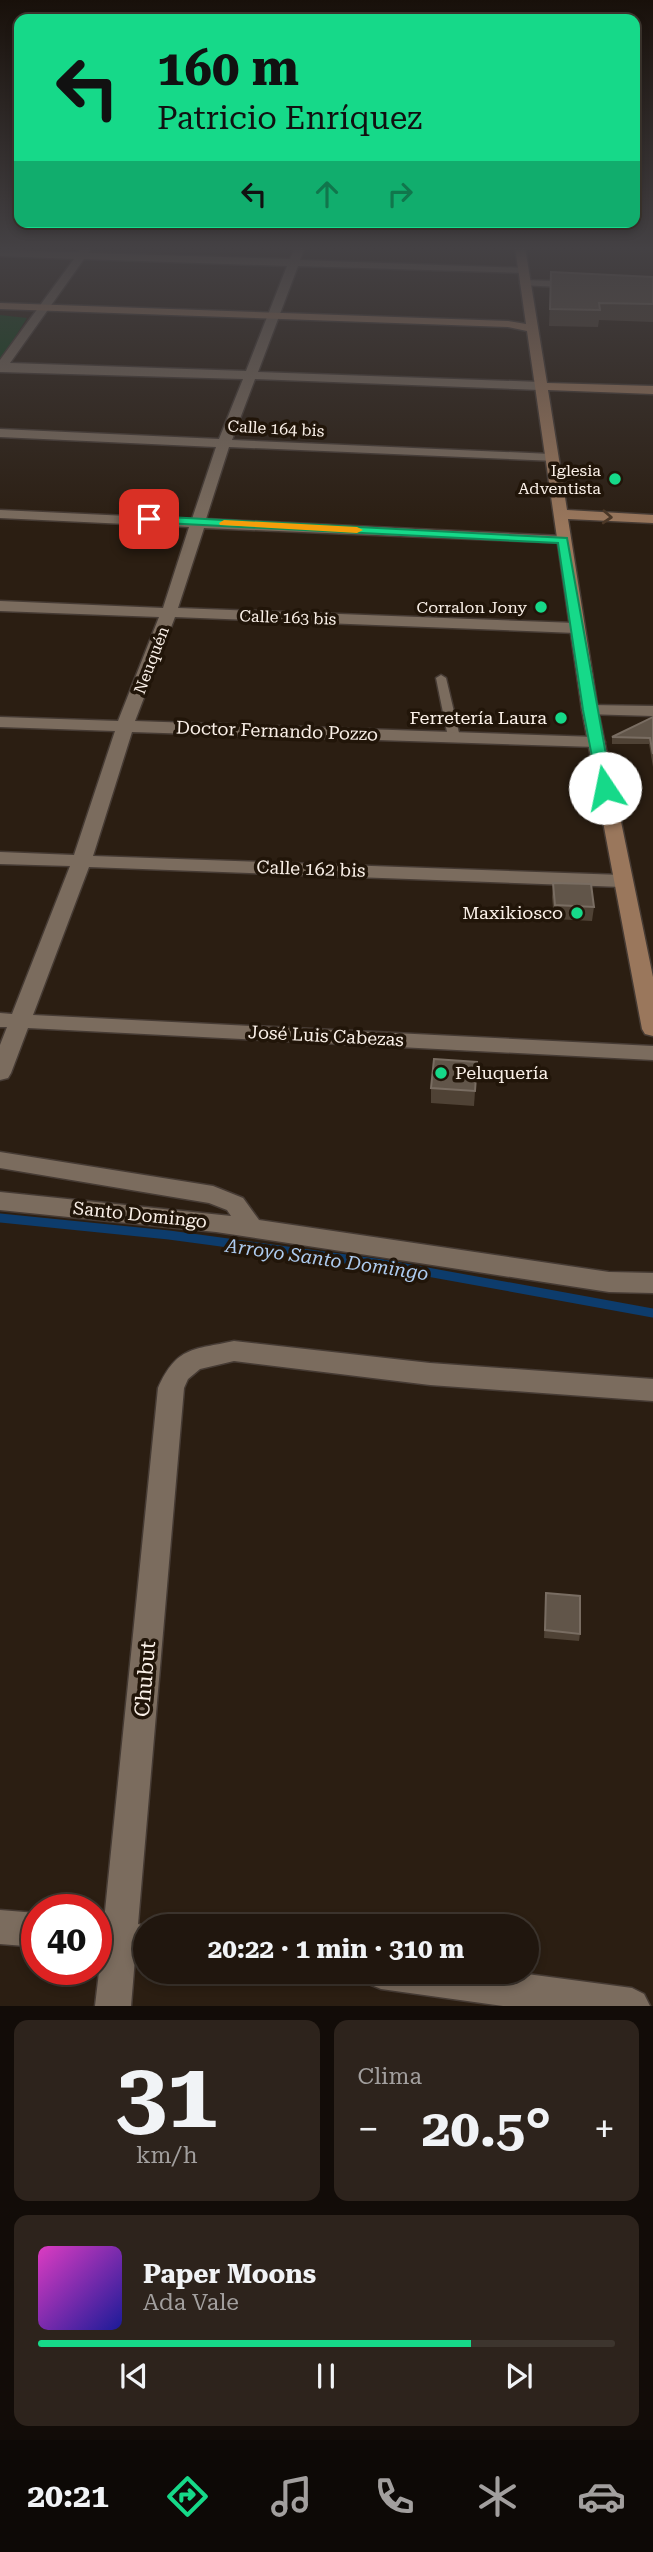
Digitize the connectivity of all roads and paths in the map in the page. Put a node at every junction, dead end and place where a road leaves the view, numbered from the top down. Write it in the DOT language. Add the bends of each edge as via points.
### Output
graph roads {
  1 [pos="19,341"];
  2 [pos="263,341"];
  3 [pos="534,341"];
  4 [pos="1,366"];
  5 [pos="250,375"];
  6 [pos="540,386"];
  7 [pos="653,390"];
  8 [pos="0,433"];
  9 [pos="224,443"];
  10 [pos="551,458"];
  11 [pos="0,514"];
  12 [pos="560,514"];
  13 [pos="653,519"];
  14 [pos="198,521"];
  15 [pos="563,540"];
  16 [pos="0,606"];
  17 [pos="169,612"];
  18 [pos="576,628"];
  19 [pos="441,678"];
  20 [pos="590,710"];
  21 [pos="653,711"];
  22 [pos="0,722"];
  23 [pos="125,726"];
  24 [pos="454,737"];
  25 [pos="596,742"];
  26 [pos="0,858"];
  27 [pos="82,861"];
  28 [pos="622,881"];
  29 [pos="10,1021"];
  30 [pos="653,1026"];
  31 [pos="653,1053"];
  32 [pos="0,1073"];
  33 [pos="0,1160"];
  34 [pos="0,1201"];
  35 [pos="251,1228"];
  36 [pos="653,1283"];
  37 [pos="653,1390"];
  38 [pos="0,1927"];
  39 [pos="21,1929"];
  40 [pos="121,1939"];
  41 [pos="470,1984"];
  42 [pos="113,2006"];
  43 [pos="632,2006"];
  1 -- 4 [label="street"];
  2 -- 5 [label="street, Neuquén"];
  3 -- 6 [label="main road"];
  4 -- 5 [label="street"];
  5 -- 6 [label="street"];
  5 -- 9 [label="street, Neuquén"];
  6 -- 7 [label="main road"];
  6 -- 10 [label="main road"];
  8 -- 9 [label="street, Calle 164 bis"];
  9 -- 10 [label="street, Calle 164 bis"];
  9 -- 14 [label="street, Neuquén"];
  10 -- 12 [label="main road"];
  11 -- 14 [label="street"];
  12 -- 13 [label="main road, one-way"];
  12 -- 15 [label="main road"];
  14 -- 15 [label="street"];
  14 -- 17 [label="street, Neuquén"];
  15 -- 18 [label="main road"];
  16 -- 17 [label="street, Calle 163 bis"];
  17 -- 18 [label="street, Calle 163 bis"];
  17 -- 23 [label="street, Neuquén"];
  18 -- 20 [label="main road"];
  19 -- 24 [label="lane"];
  20 -- 21 [label="street"];
  20 -- 25 [label="main road"];
  22 -- 23 [label="street, Doctor Fernando Pozzo"];
  23 -- 24 [label="street, Doctor Fernando Pozzo"];
  23 -- 27 [label="street, Neuquén"];
  24 -- 25 [label="street, Doctor Fernando Pozzo"];
  25 -- 28 [label="main road"];
  26 -- 27 [label="street, Calle 162 bis"];
  27 -- 28 [label="street, Calle 162 bis"];
  27 -- 29 [label="street, Neuquén"];
  28 -- 30 [label="main road"];
  29 -- 31 [label="street, José Luis Cabezas"];
  29 -- 32 [label="street, Neuquén"];
  33 -- 35 [label="street" via="213,1195 235,1203"];
  34 -- 35 [label="street, Santo Domingo"];
  35 -- 36 [label="street, Santo Domingo" via="589,1279"];
  37 -- 40 [label="street, Chubut" via="430,1374 234,1351 192,1360 178,1372 171,1388"];
  38 -- 39 [label="street"];
  40 -- 42 [label="street, Chubut"];
  41 -- 43 [label="street"];
}
